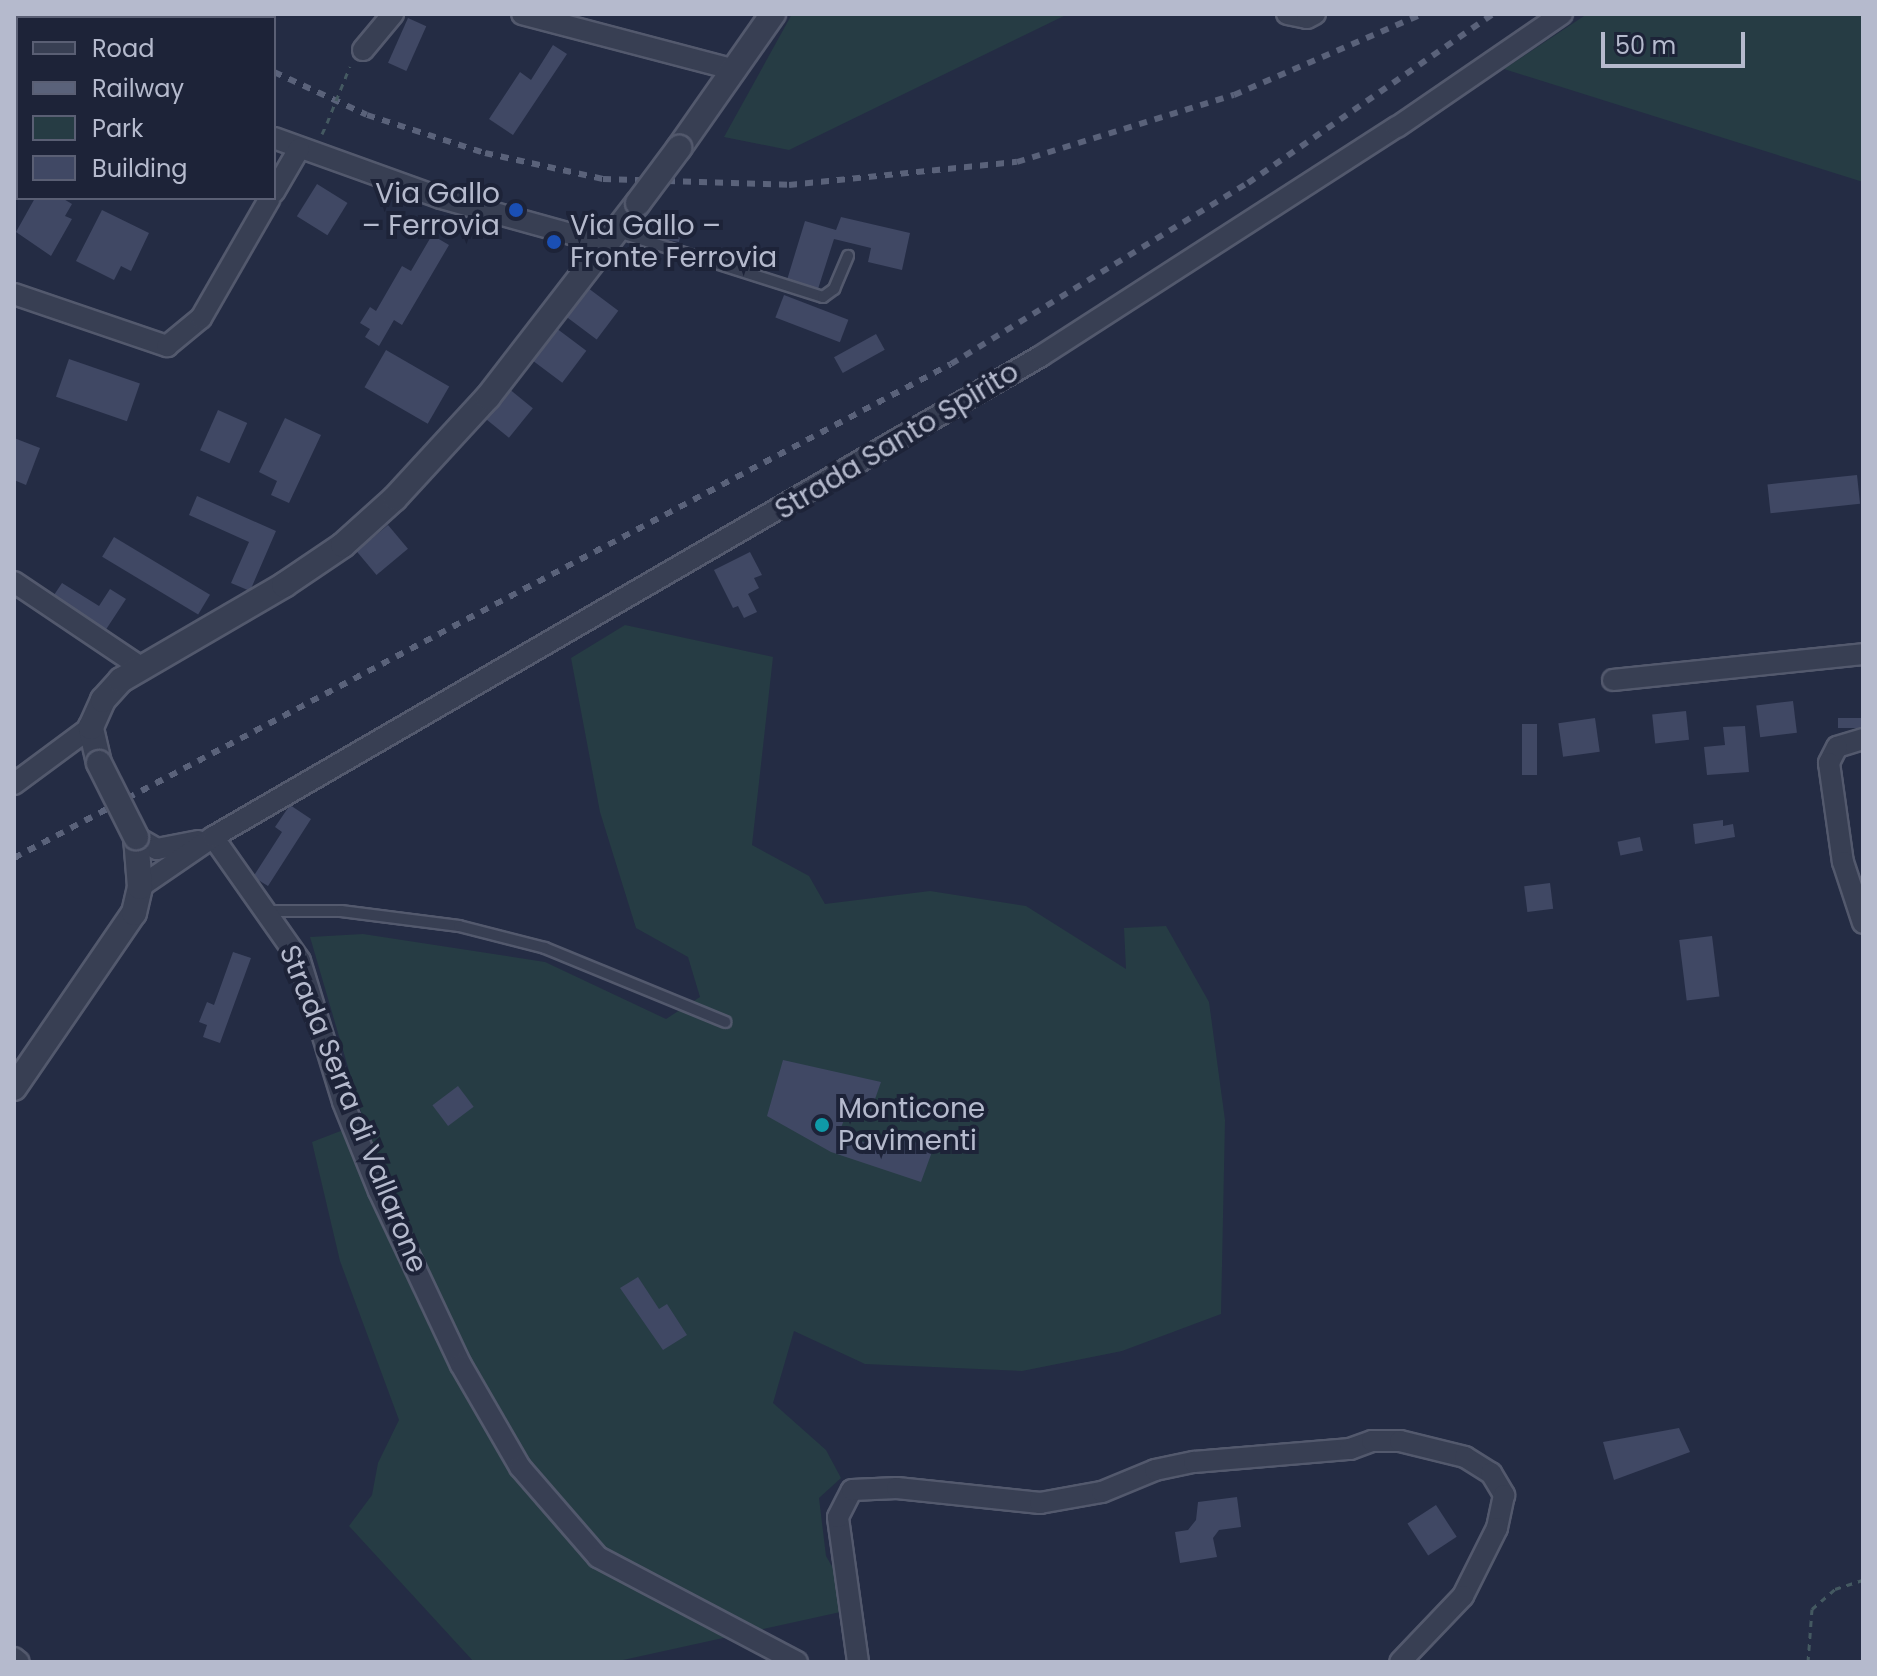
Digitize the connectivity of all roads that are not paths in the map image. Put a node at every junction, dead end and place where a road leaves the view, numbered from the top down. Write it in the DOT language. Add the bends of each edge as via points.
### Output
graph roads {
  1 [pos="393,14"];
  2 [pos="522,14"];
  3 [pos="773,14"];
  4 [pos="1287,14"];
  5 [pos="1315,14"];
  6 [pos="1562,14"];
  7 [pos="356,58"];
  8 [pos="736,70"];
  9 [pos="276,139"];
  10 [pos="299,149"];
  11 [pos="276,189"];
  12 [pos="269,200"];
  13 [pos="611,238"];
  14 [pos="848,256"];
  15 [pos="14,294"];
  16 [pos="14,582"];
  17 [pos="1863,654"];
  18 [pos="142,668"];
  19 [pos="1613,680"];
  20 [pos="91,727"];
  21 [pos="1863,739"];
  22 [pos="14,784"];
  23 [pos="136,837"];
  24 [pos="213,837"];
  25 [pos="138,893"];
  26 [pos="266,911"];
  27 [pos="1863,923"];
  28 [pos="725,1022"];
  29 [pos="14,1088"];
  30 [pos="14,1658"];
  31 [pos="19,1662"];
  32 [pos="797,1662"];
  33 [pos="858,1662"];
  34 [pos="1400,1662"];
  1 -- 7 [label="street"];
  2 -- 8 [label="street"];
  3 -- 8 [label="street"];
  4 -- 5 [label="street"];
  6 -- 24 [label="street, Strada Santo Spirito" via="1041,356"];
  8 -- 13 [label="street, bridge"];
  9 -- 10 [label="street"];
  10 -- 11 [label="street"];
  10 -- 13 [label="street" via="455,202"];
  12 -- 15 [label="street" via="201,318 167,346"];
  13 -- 14 [label="lane" via="823,297 834,289"];
  13 -- 18 [label="street" via="488,397 374,517 284,585"];
  16 -- 18 [label="street"];
  17 -- 19 [label="street"];
  18 -- 20 [label="street" via="121,680 103,700"];
  20 -- 22 [label="street"];
  20 -- 23 [label="street, bridge" via="99,763"];
  21 -- 27 [label="street" via="1837,747 1829,763 1843,862"];
  23 -- 24 [label="street, Strada Santo Spirito" via="157,849"];
  23 -- 25 [label="street"];
  24 -- 25 [label="street, Strada Santo Spirito"];
  24 -- 26 [label="street, Strada Serra di Vallarone"];
  25 -- 29 [label="street" via="114,949"];
  26 -- 28 [label="lane" via="341,911 459,926 545,948"];
  26 -- 32 [label="street, Strada Serra di Vallarone" via="300,961 343,1102 400,1238 461,1365 520,1467 598,1557"];
  30 -- 31 [label="street"];
  33 -- 34 [label="street" via="838,1517 852,1490 870,1486 1040,1503 1102,1492 1155,1470 1194,1462 1400,1441 1479,1464 1499,1483 1504,1507 1463,1596"];
}
